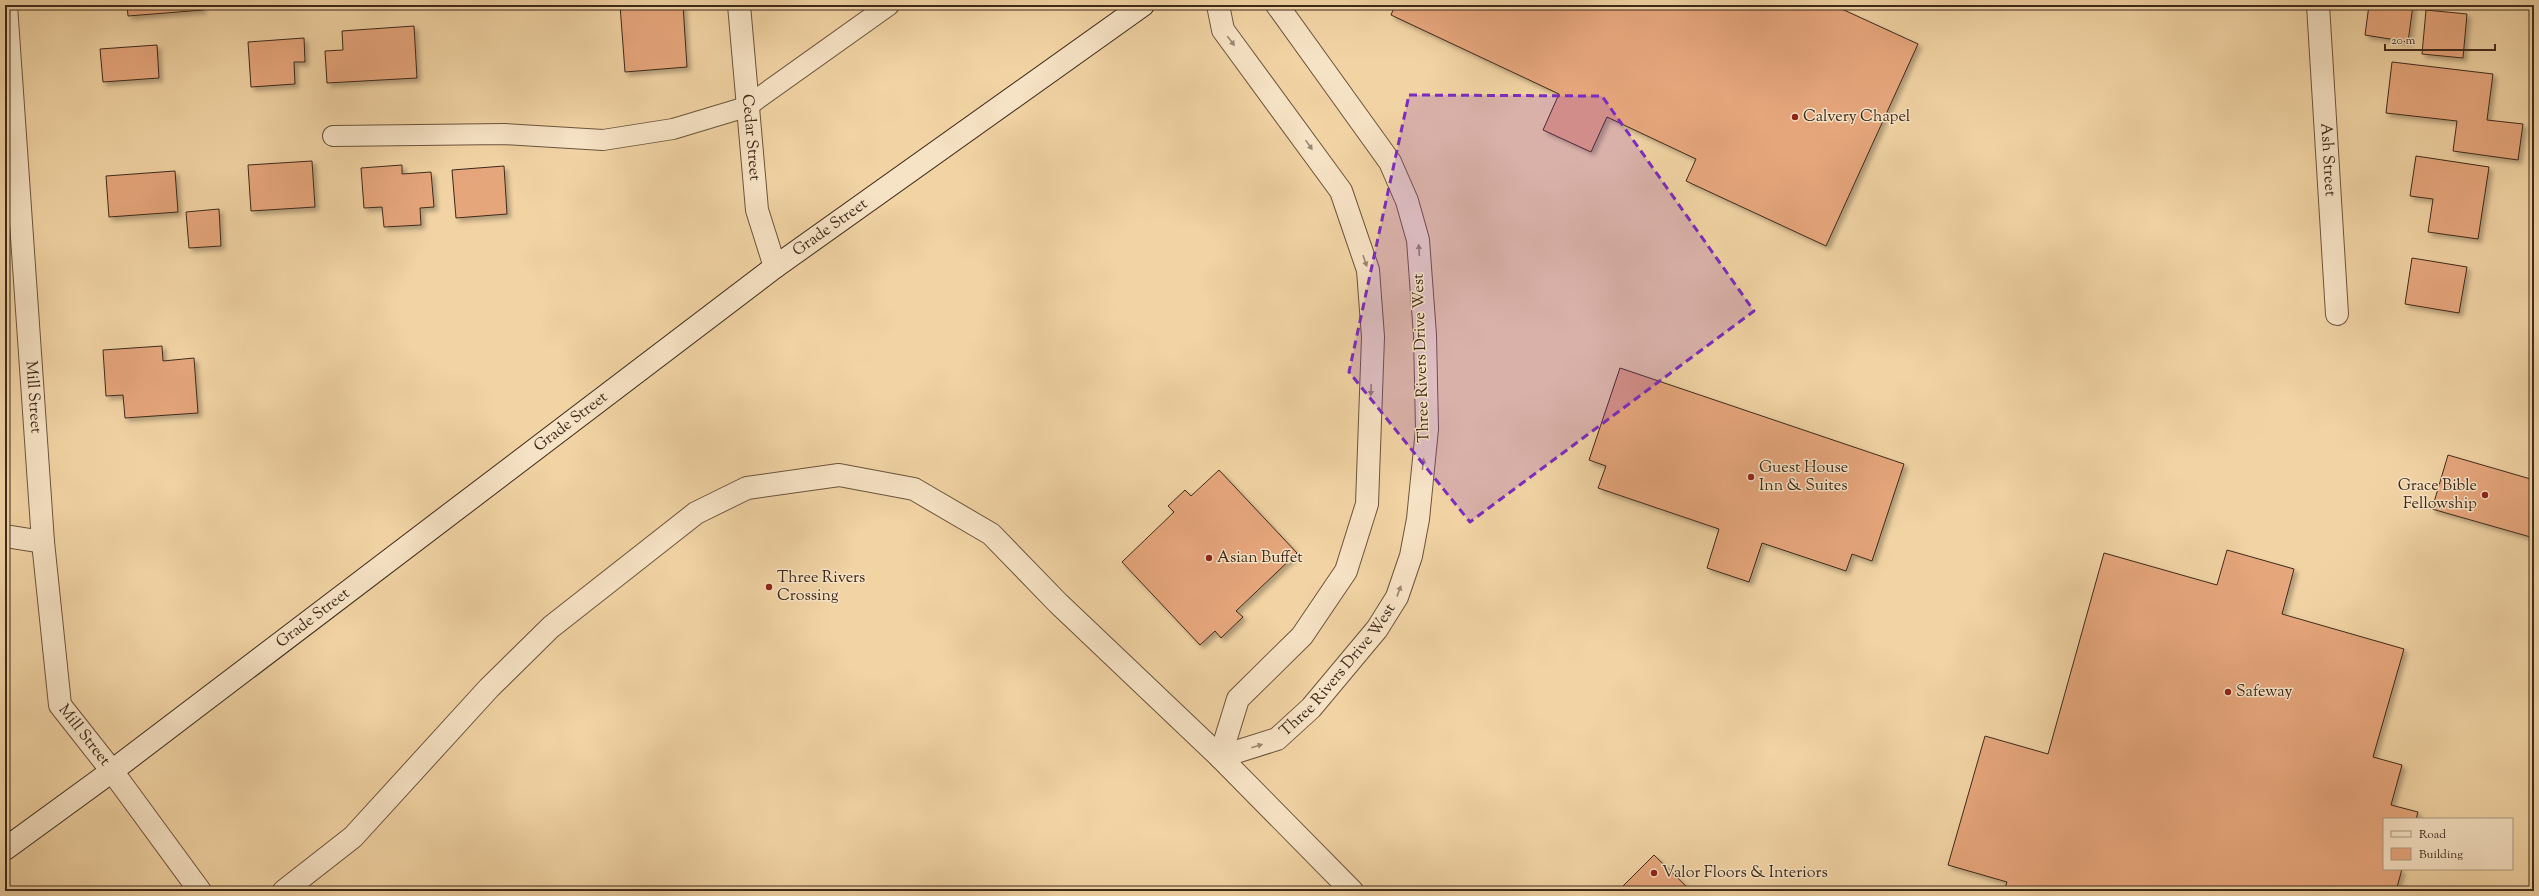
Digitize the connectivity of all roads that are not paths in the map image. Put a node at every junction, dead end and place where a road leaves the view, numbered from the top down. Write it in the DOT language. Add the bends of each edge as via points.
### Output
graph roads {
  1 [pos="6,5"];
  2 [pos="739,5"];
  3 [pos="889,5"];
  4 [pos="1143,5"];
  5 [pos="1218,5"];
  6 [pos="1277,5"];
  7 [pos="2318,5"];
  8 [pos="8,89"];
  9 [pos="746,107"];
  10 [pos="333,136"];
  11 [pos="774,267"];
  12 [pos="2337,314"];
  13 [pos="5,536"];
  14 [pos="43,542"];
  15 [pos="1220,757"];
  16 [pos="112,771"];
  17 [pos="5,849"];
  18 [pos="200,891"];
  19 [pos="284,891"];
  20 [pos="1352,891"];
  1 -- 8 [label="street, Mill Street"];
  2 -- 9 [label="street, Cedar Street"];
  3 -- 9 [label="lane"];
  4 -- 11 [label="street, Grade Street"];
  5 -- 15 [label="street, one-way" via="1223,30 1341,191 1368,270 1373,337 1367,504 1346,571 1302,636 1238,699"];
  15 -- 6 [label="street, Three Rivers Drive West, one-way" via="1277,739 1310,708 1377,629 1397,597 1411,556 1418,519 1427,429 1425,335 1418,240 1407,201 1390,162"];
  7 -- 12 [label="street, Ash Street"];
  8 -- 14 [label="street, Mill Street"];
  9 -- 10 [label="lane" via="673,129 603,140 504,134"];
  9 -- 11 [label="street, Cedar Street" via="757,210"];
  11 -- 16 [label="street, Grade Street"];
  13 -- 14 [label="street"];
  14 -- 16 [label="street, Mill Street" via="60,705"];
  15 -- 19 [label="street" via="1058,603 991,534 914,489 839,475 747,488 696,513 551,627 489,688 353,837"];
  15 -- 20 [label="street"];
  16 -- 17 [label="street, Grade Street"];
  16 -- 18 [label="street, Mill Street"];
}
